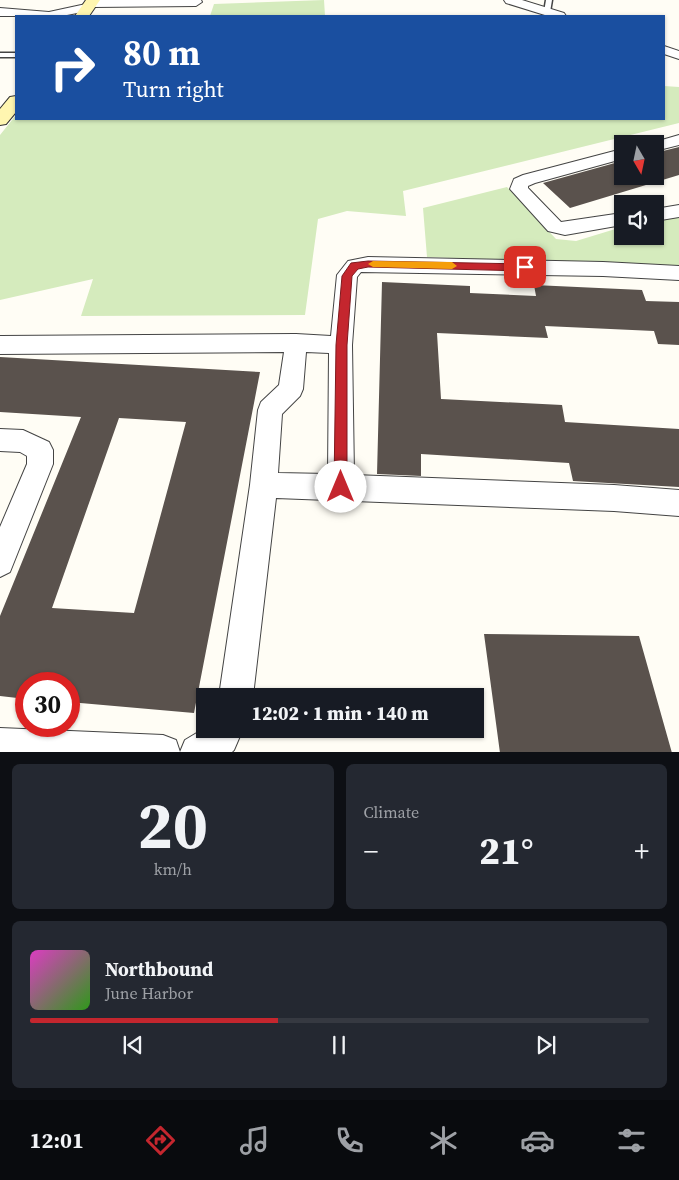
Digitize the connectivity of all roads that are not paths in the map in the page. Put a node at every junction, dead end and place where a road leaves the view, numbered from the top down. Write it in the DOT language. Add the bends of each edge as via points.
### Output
graph roads {
  1 [pos="510,0"];
  2 [pos="196,2"];
  3 [pos="548,6"];
  4 [pos="89,7"];
  5 [pos="0,12"];
  6 [pos="35,15"];
  7 [pos="52,15"];
  8 [pos="559,15"];
  9 [pos="0,20"];
  10 [pos="15,21"];
  11 [pos="665,50"];
  12 [pos="0,55"];
  13 [pos="15,55"];
  14 [pos="679,55"];
  15 [pos="15,102"];
  16 [pos="0,120"];
  17 [pos="679,140"];
  18 [pos="664,144"];
  19 [pos="614,156"];
  20 [pos="679,211"];
  21 [pos="664,214"];
  22 [pos="614,220"];
  23 [pos="679,273"];
  24 [pos="296,343"];
  25 [pos="0,345"];
  26 [pos="342,345"];
  27 [pos="0,440"];
  28 [pos="264,485"];
  29 [pos="341,487"];
  30 [pos="679,502"];
  31 [pos="0,562"];
  32 [pos="237,688"];
  33 [pos="222,738"];
  34 [pos="0,746"];
  35 [pos="163,752"];
  36 [pos="198,752"];
  1 -- 3 [label="street"];
  2 -- 4 [label="street"];
  3 -- 8 [label="street"];
  4 -- 7 [label="street"];
  5 -- 6 [label="street"];
  9 -- 10 [label="street"];
  11 -- 14 [label="street"];
  12 -- 13 [label="lane"];
  15 -- 16 [label="street"];
  17 -- 18 [label="street"];
  19 -- 22 [label="street" via="520,182 519,189 555,227 565,229"];
  20 -- 21 [label="street"];
  23 -- 26 [label="street" via="355,266 347,276"];
  24 -- 25 [label="street"];
  24 -- 26 [label="street"];
  24 -- 28 [label="street" via="291,389 270,410"];
  26 -- 29 [label="street"];
  27 -- 31 [label="street" via="23,441 40,450 40,464"];
  28 -- 29 [label="street"];
  28 -- 32 [label="street"];
  29 -- 30 [label="street"];
  33 -- 36 [label="street"];
  34 -- 35 [label="street"];
}
